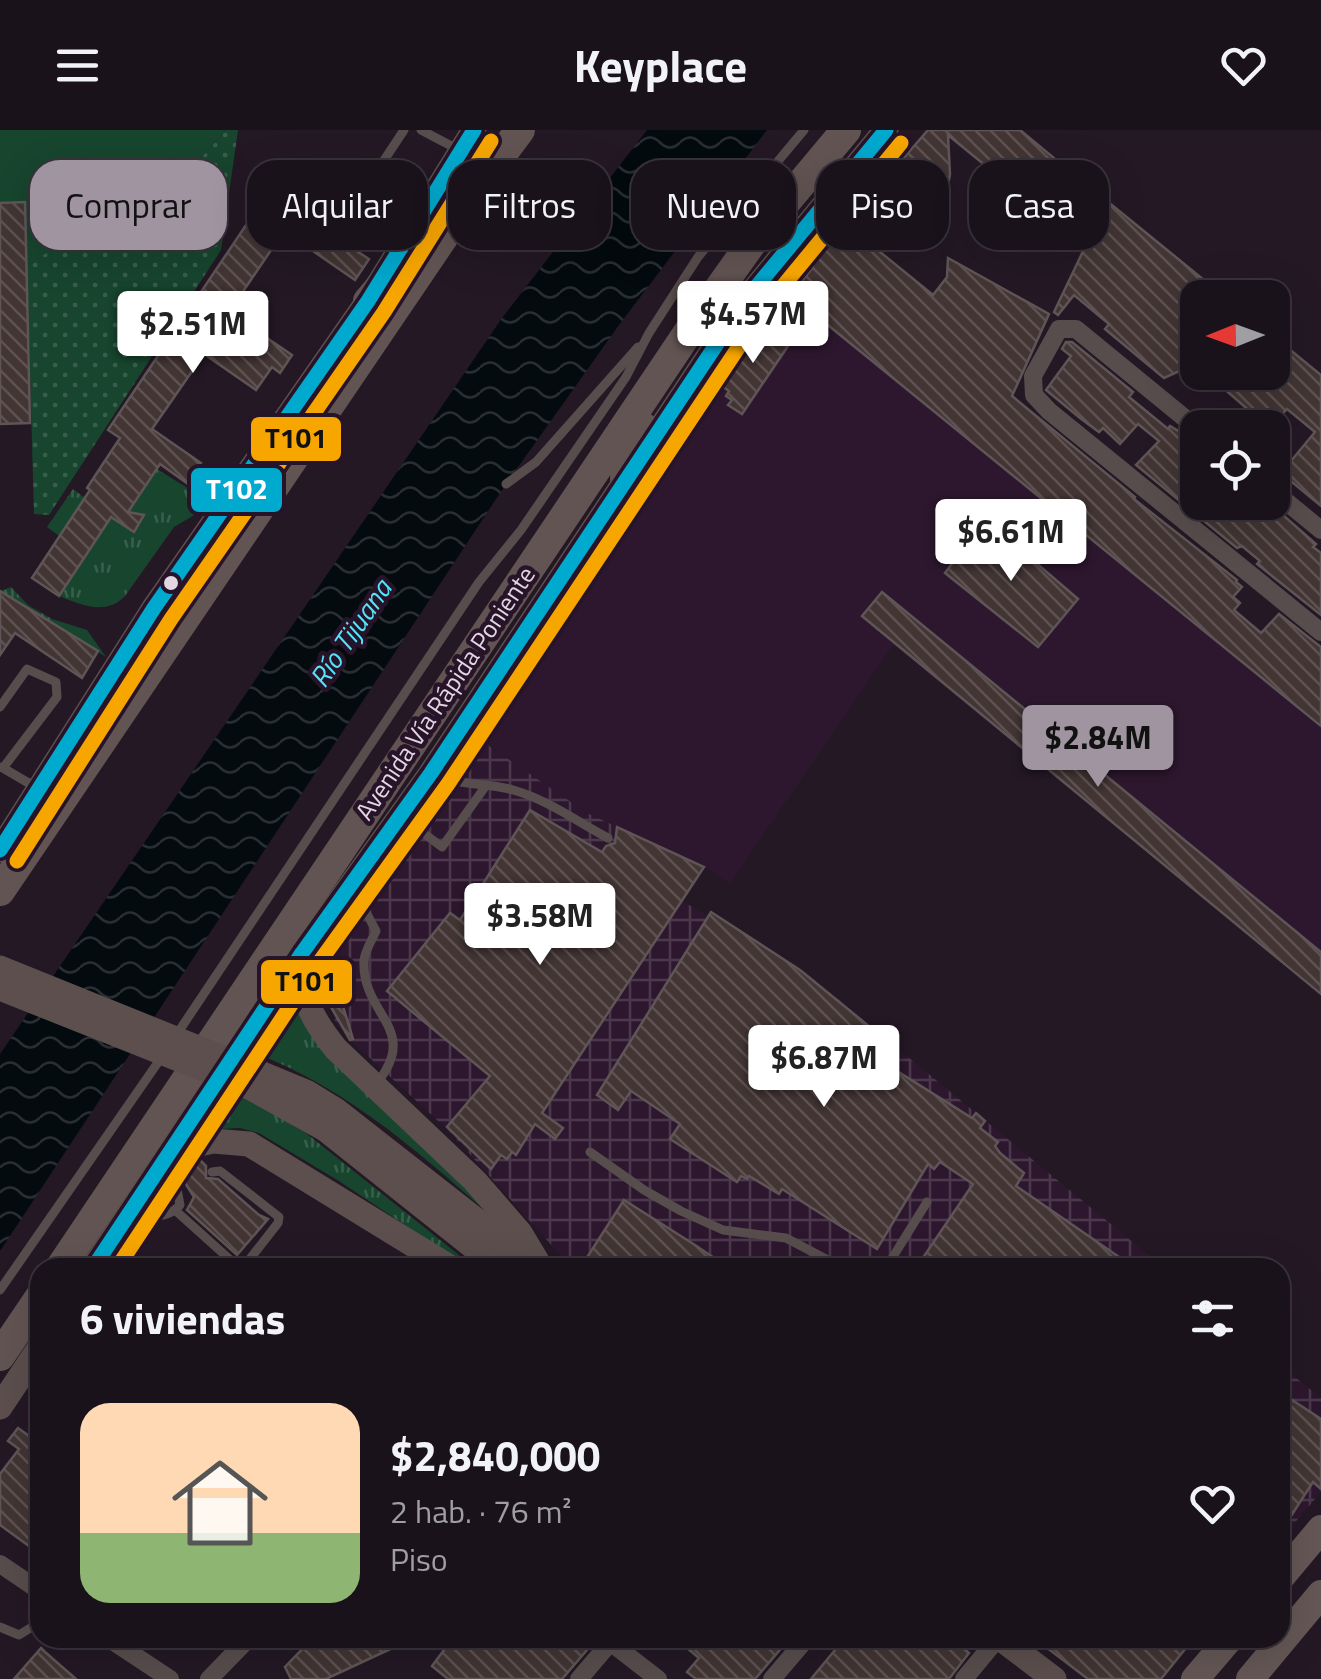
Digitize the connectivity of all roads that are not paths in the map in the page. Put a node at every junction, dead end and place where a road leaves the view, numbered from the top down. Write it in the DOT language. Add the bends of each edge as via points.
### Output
graph roads {
  1 [pos="404,130"];
  2 [pos="421,130"];
  3 [pos="501,130"];
  4 [pos="520,130"];
  5 [pos="804,130"];
  6 [pos="846,130"];
  7 [pos="886,130"];
  8 [pos="468,141"];
  9 [pos="384,160"];
  10 [pos="796,190"];
  11 [pos="428,205"];
  12 [pos="400,250"];
  13 [pos="747,250"];
  14 [pos="751,250"];
  15 [pos="368,301"];
  16 [pos="649,333"];
  17 [pos="1180,413"];
  18 [pos="625,479"];
  19 [pos="506,484"];
  20 [pos="1290,505"];
  21 [pos="1180,517"];
  22 [pos="1183,520"];
  23 [pos="1321,530"];
  24 [pos="1321,632"];
  25 [pos="0,707"];
  26 [pos="1,768"];
  27 [pos="431,772"];
  28 [pos="485,787"];
  29 [pos="39,790"];
  30 [pos="400,816"];
  31 [pos="608,838"];
  32 [pos="2,846"];
  33 [pos="0,891"];
  34 [pos="344,893"];
  35 [pos="302,952"];
  36 [pos="0,968"];
  37 [pos="0,988"];
  38 [pos="255,1081"];
  39 [pos="374,1086"];
  40 [pos="590,1152"];
  41 [pos="168,1155"];
  42 [pos="212,1172"];
  43 [pos="190,1194"];
  44 [pos="927,1202"];
  45 [pos="178,1208"];
  46 [pos="128,1216"];
  47 [pos="67,1258"];
  48 [pos="100,1258"];
  49 [pos="229,1258"];
  50 [pos="251,1258"];
  51 [pos="435,1258"];
  52 [pos="487,1258"];
  53 [pos="526,1258"];
  54 [pos="532,1258"];
  55 [pos="824,1258"];
  56 [pos="892,1258"];
  57 [pos="0,1290"];
  58 [pos="30,1311"];
  59 [pos="0,1356"];
  60 [pos="30,1362"];
  61 [pos="0,1407"];
  62 [pos="1321,1529"];
  63 [pos="1290,1556"];
  64 [pos="0,1564"];
  65 [pos="30,1585"];
  66 [pos="1321,1594"];
  67 [pos="0,1627"];
  68 [pos="30,1628"];
  69 [pos="1290,1631"];
  70 [pos="123,1648"];
  71 [pos="239,1648"];
  72 [pos="603,1648"];
  73 [pos="621,1648"];
  74 [pos="798,1648"];
  75 [pos="990,1648"];
  76 [pos="1012,1648"];
  77 [pos="1221,1648"];
  78 [pos="1276,1648"];
  79 [pos="170,1679"];
  80 [pos="210,1679"];
  81 [pos="579,1679"];
  82 [pos="658,1679"];
  83 [pos="772,1679"];
  84 [pos="964,1679"];
  85 [pos="1054,1679"];
  86 [pos="1195,1679"];
  87 [pos="1250,1679"];
  1 -- 9 [label="lane"];
  2 -- 8 [label="lane"];
  3 -- 15 [label="highway"];
  4 -- 33 [label="highway"];
  5 -- 16 [label="lane" via="698,257"];
  6 -- 10 [label="highway, Avenida Vía Rápida Poniente"];
  7 -- 18 [label="main road" via="748,298"];
  8 -- 11 [label="main road"];
  12 -- 15 [label="main road"];
  13 -- 47 [label="highway, Avenida Vía Rápida Poniente"];
  14 -- 18 [label="highway" via="746,268 626,455"];
  15 -- 29 [label="main road" via="156,606"];
  16 -- 19 [label="lane" via="536,462"];
  16 -- 57 [label="lane" via="626,377 478,582"];
  17 -- 21 [label="street" via="1076,329 1059,329 1033,376 1034,395 1049,411"];
  18 -- 27 [label="main road"];
  20 -- 23 [label="street"];
  22 -- 24 [label="street"];
  25 -- 26 [label="lane" via="28,669 56,682 57,697"];
  26 -- 29 [label="lane"];
  27 -- 28 [label="lane"];
  27 -- 30 [label="main road"];
  28 -- 30 [label="lane" via="442,846"];
  28 -- 31 [label="lane" via="527,795"];
  29 -- 32 [label="main road"];
  30 -- 34 [label="main road"];
  34 -- 35 [label="main road"];
  34 -- 39 [label="lane" via="376,931 364,957 366,984 396,1039 390,1067"];
  35 -- 39 [label="main road" via="312,1019"];
  35 -- 41 [label="main road"];
  36 -- 38 [label="main road, bridge"];
  37 -- 38 [label="main road, bridge"];
  38 -- 52 [label="main road"];
  38 -- 53 [label="main road" via="306,1092 336,1111"];
  39 -- 54 [label="main road" via="507,1216"];
  40 -- 55 [label="lane" via="681,1211 723,1230 786,1238"];
  41 -- 45 [label="lane"];
  41 -- 46 [label="main road"];
  41 -- 51 [label="main road" via="197,1142 249,1144"];
  42 -- 50 [label="lane" via="220,1171 279,1217"];
  43 -- 45 [label="lane"];
  44 -- 56 [label="lane"];
  45 -- 46 [label="lane" via="159,1217"];
  45 -- 49 [label="lane"];
  46 -- 48 [label="main road"];
  58 -- 59 [label="highway"];
  60 -- 61 [label="main road"];
  62 -- 63 [label="main road"];
  64 -- 65 [label="street"];
  66 -- 69 [label="main road"];
  67 -- 68 [label="lane" via="19,1634"];
  70 -- 79 [label="street"];
  71 -- 80 [label="street"];
  72 -- 81 [label="street"];
  73 -- 82 [label="street"];
  74 -- 83 [label="street"];
  75 -- 84 [label="street"];
  76 -- 85 [label="main road"];
  77 -- 86 [label="main road"];
  78 -- 87 [label="main road"];
}
